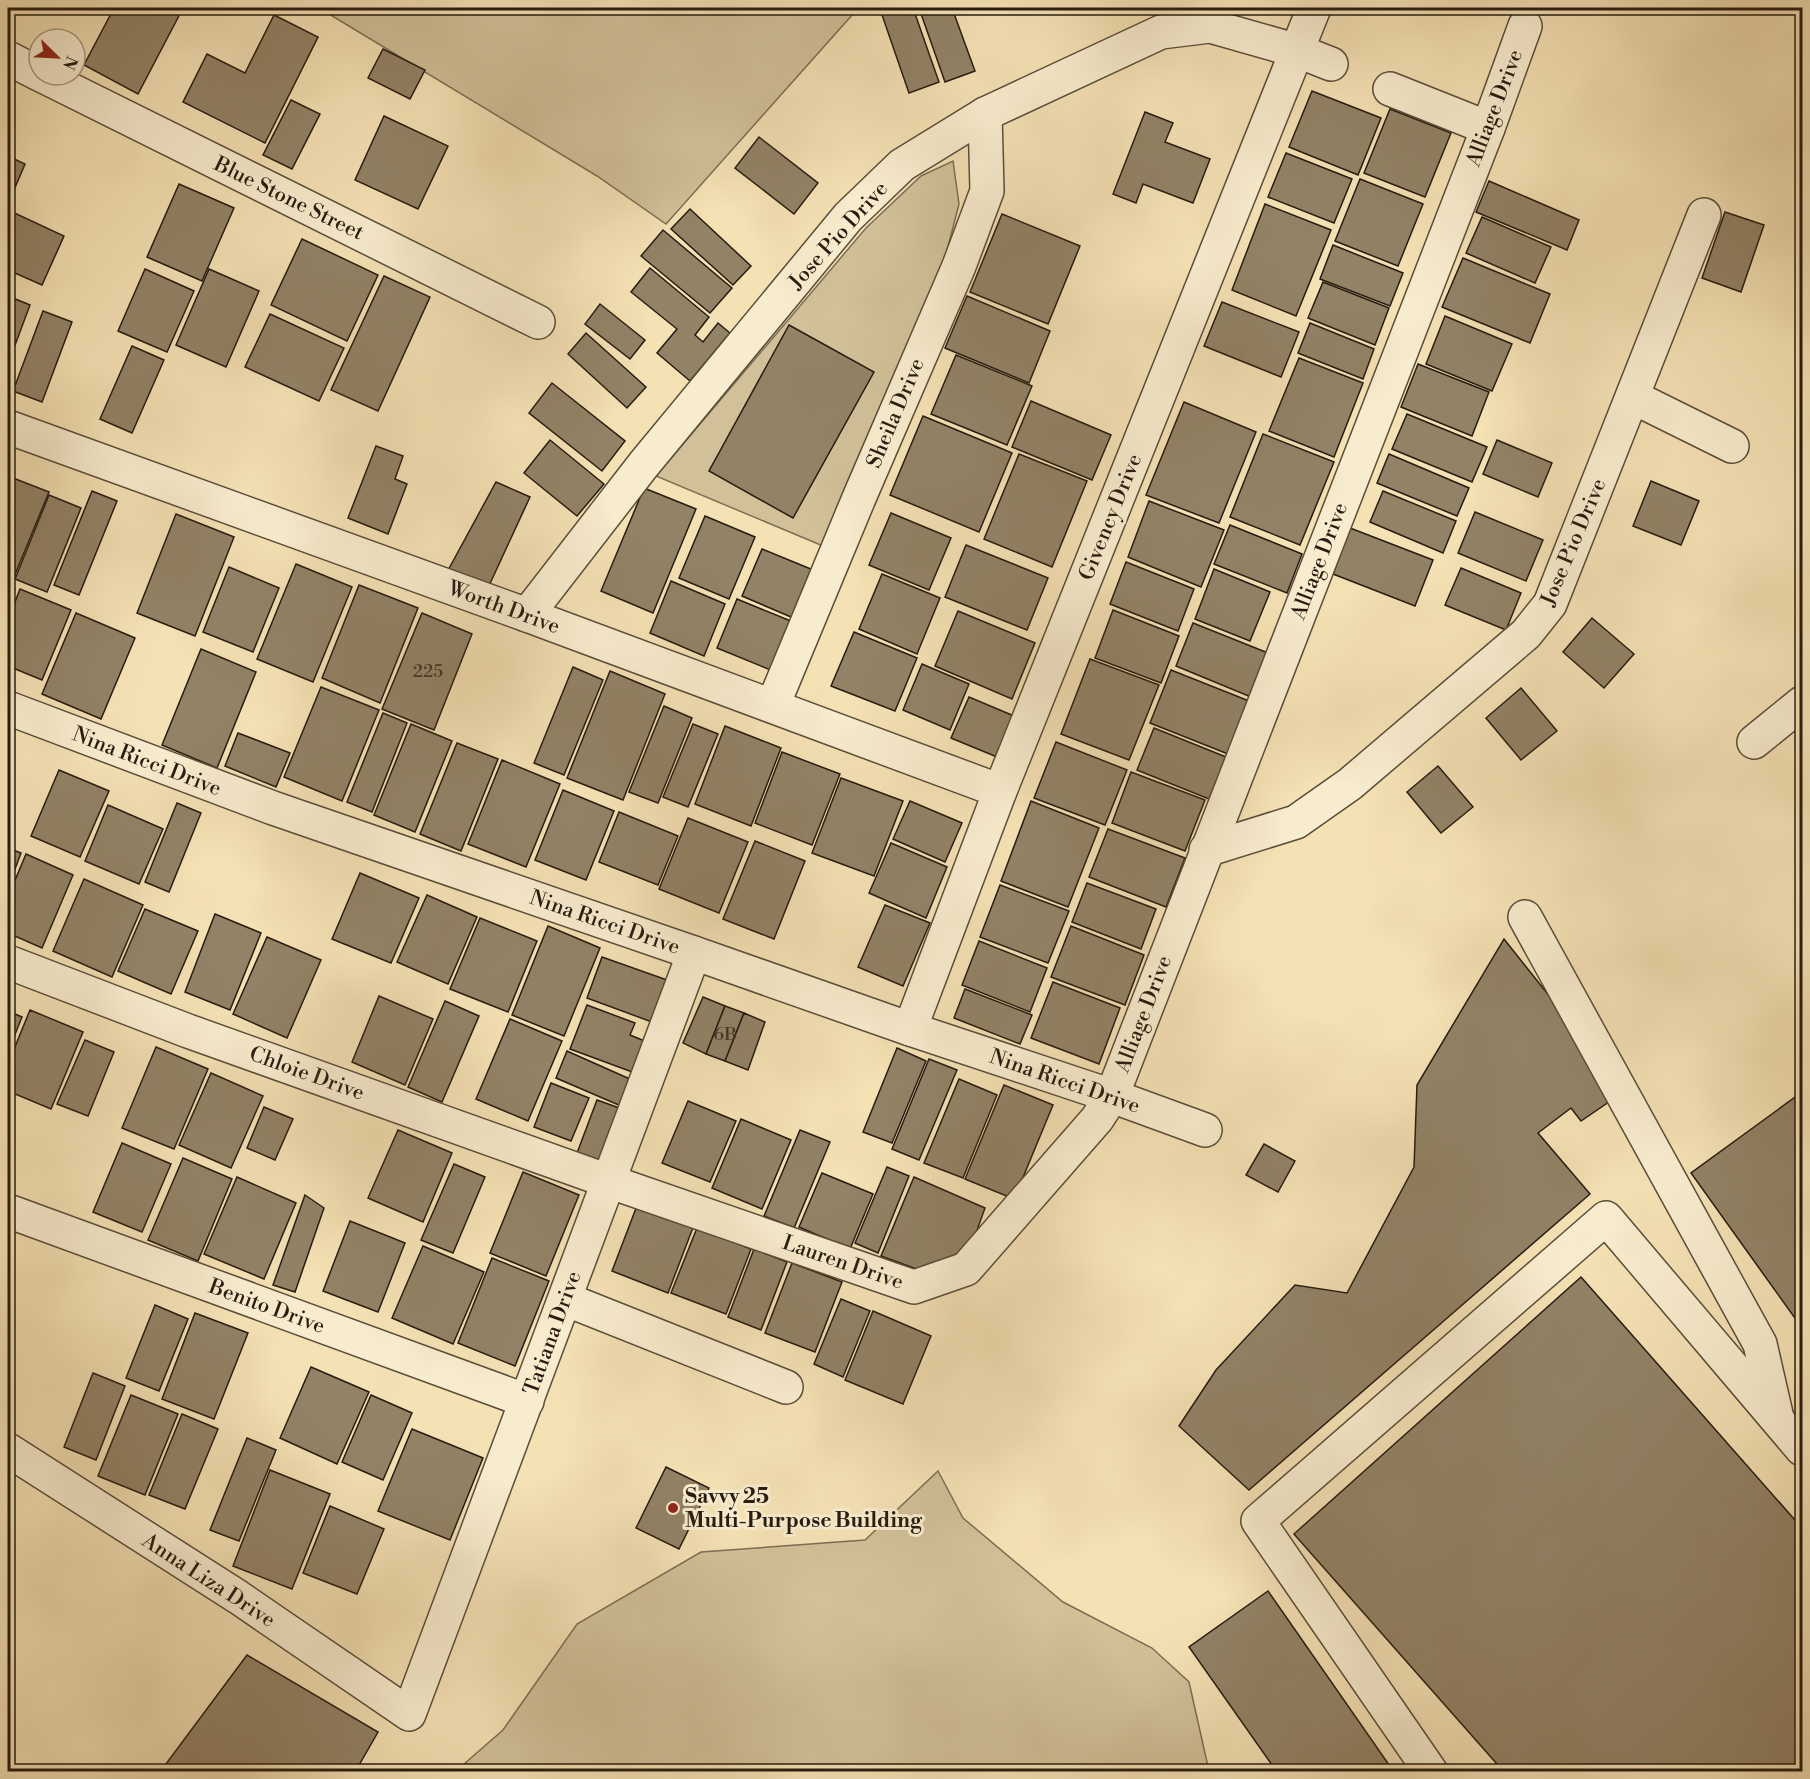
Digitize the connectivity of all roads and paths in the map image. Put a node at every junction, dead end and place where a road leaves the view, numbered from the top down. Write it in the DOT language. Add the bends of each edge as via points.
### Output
graph roads {
  1 [pos="1314,8"];
  2 [pos="1525,26"];
  3 [pos="1298,51"];
  4 [pos="8,58"];
  5 [pos="1331,64"];
  6 [pos="27,68"];
  7 [pos="64,87"];
  8 [pos="1390,89"];
  9 [pos="985,114"];
  10 [pos="1488,128"];
  11 [pos="1704,215"];
  12 [pos="538,322"];
  13 [pos="1633,397"];
  14 [pos="8,427"];
  15 [pos="1732,446"];
  16 [pos="527,615"];
  17 [pos="1803,703"];
  18 [pos="773,705"];
  19 [pos="8,708"];
  20 [pos="1754,742"];
  21 [pos="1000,790"];
  22 [pos="1206,850"];
  23 [pos="1525,917"];
  24 [pos="693,953"];
  25 [pos="8,962"];
  26 [pos="910,1029"];
  27 [pos="1112,1096"];
  28 [pos="1205,1130"];
  29 [pos="608,1180"];
  30 [pos="8,1211"];
  31 [pos="565,1299"];
  32 [pos="786,1386"];
  33 [pos="527,1401"];
  34 [pos="1777,1419"];
  35 [pos="1803,1449"];
  36 [pos="8,1450"];
  37 [pos="409,1714"];
  38 [pos="1431,1772"];
  1 -- 3 [label="street, Givency Drive"];
  2 -- 10 [label="street, Alliage Drive"];
  3 -- 5 [label="street, Jose Pio Drive"];
  3 -- 9 [label="street, Jose Pio Drive" via="1210,26 1161,32"];
  3 -- 21 [label="street, Givency Drive"];
  4 -- 6 [label="street, Blue Stone Street"];
  7 -- 12 [label="street, Blue Stone Street"];
  8 -- 10 [label="street"];
  9 -- 16 [label="street, Jose Pio Drive" via="902,165 848,217"];
  9 -- 18 [label="street, Sheila Drive" via="987,191"];
  10 -- 22 [label="street, Alliage Drive"];
  11 -- 13 [label="street, Jose Pio Drive"];
  13 -- 15 [label="street"];
  13 -- 22 [label="street, Jose Pio Drive" via="1550,604 1526,634 1350,784 1296,822"];
  14 -- 16 [label="street, Worth Drive"];
  16 -- 18 [label="street, Worth Drive"];
  17 -- 20 [label="street"];
  18 -- 21 [label="street, Worth Drive"];
  19 -- 24 [label="street, Nina Ricci Drive" via="273,808"];
  21 -- 26 [label="street, Givency Drive"];
  22 -- 27 [label="street, Alliage Drive"];
  23 -- 34 [label="street" via="1760,1344"];
  24 -- 26 [label="street, Nina Ricci Drive"];
  24 -- 29 [label="street, Tatiana Drive"];
  25 -- 29 [label="street, Chloie Drive" via="199,1035"];
  26 -- 27 [label="street, Nina Ricci Drive"];
  27 -- 28 [label="street, Nina Ricci Drive"];
  27 -- 29 [label="street, Lauren Drive" via="1097,1119 966,1269 914,1287"];
  29 -- 31 [label="street, Tatiana Drive"];
  30 -- 33 [label="street, Benito Drive"];
  31 -- 32 [label="street"];
  31 -- 33 [label="street, Tatiana Drive"];
  33 -- 37 [label="street, Tatiana Drive"];
  34 -- 35 [label="street"];
  34 -- 38 [label="street" via="1606,1218 1258,1521"];
  36 -- 37 [label="street, Anna Liza Drive"];
}
